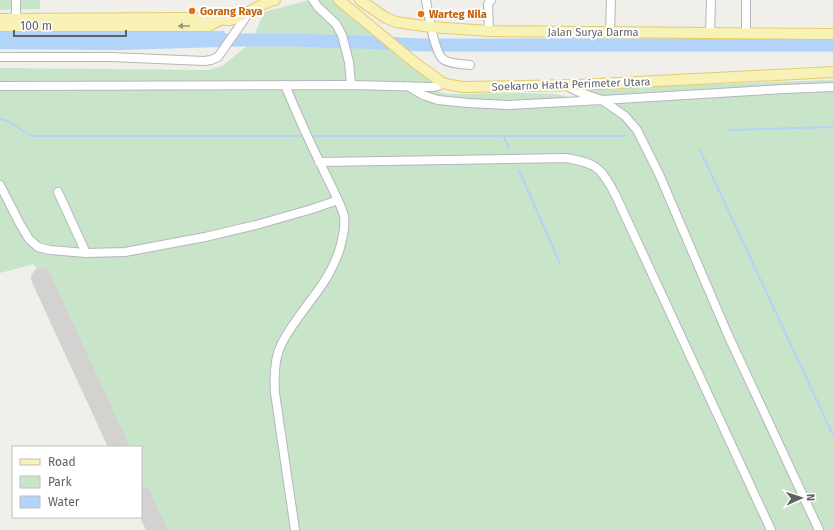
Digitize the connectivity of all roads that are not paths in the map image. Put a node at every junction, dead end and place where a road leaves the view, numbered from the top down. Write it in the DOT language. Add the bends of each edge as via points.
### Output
graph roads {
  1 [pos="16,0"];
  2 [pos="259,0"];
  3 [pos="275,0"];
  4 [pos="313,0"];
  5 [pos="339,0"];
  6 [pos="360,0"];
  7 [pos="426,0"];
  8 [pos="491,0"];
  9 [pos="611,0"];
  10 [pos="746,0"];
  11 [pos="711,1"];
  12 [pos="252,10"];
  13 [pos="0,19"];
  14 [pos="221,19"];
  15 [pos="16,23"];
  16 [pos="0,26"];
  17 [pos="431,27"];
  18 [pos="490,30"];
  19 [pos="610,32"];
  20 [pos="710,32"];
  21 [pos="746,33"];
  22 [pos="833,34"];
  23 [pos="0,57"];
  24 [pos="470,65"];
  25 [pos="833,72"];
  26 [pos="443,83"];
  27 [pos="285,85"];
  28 [pos="351,85"];
  29 [pos="0,86"];
  30 [pos="408,86"];
  31 [pos="567,86"];
  32 [pos="833,87"];
  33 [pos="602,100"];
  34 [pos="319,162"];
  35 [pos="0,185"];
  36 [pos="58,192"];
  37 [pos="338,200"];
  38 [pos="86,253"];
  39 [pos="295,530"];
  40 [pos="771,530"];
  41 [pos="819,530"];
  1 -- 15 [label="street"];
  2 -- 14 [label="main road"];
  3 -- 12 [label="main road"];
  4 -- 28 [label="street" via="336,24 342,35 349,62"];
  5 -- 26 [label="main road, Soekarno Hatta Perimeter Utara"];
  6 -- 17 [label="main road, Jalan Surya Darma" via="396,22"];
  7 -- 17 [label="street"];
  8 -- 18 [label="street" via="488,4"];
  9 -- 19 [label="street"];
  10 -- 21 [label="street"];
  11 -- 20 [label="street"];
  12 -- 14 [label="main road" via="234,19"];
  12 -- 23 [label="street" via="218,57 212,60"];
  13 -- 15 [label="main road"];
  14 -- 15 [label="main road"];
  15 -- 16 [label="main road"];
  17 -- 18 [label="main road, Jalan Surya Darma"];
  17 -- 24 [label="street" via="441,58 447,62"];
  18 -- 19 [label="main road, Jalan Surya Darma"];
  19 -- 20 [label="main road, Jalan Surya Darma"];
  20 -- 21 [label="main road, Jalan Surya Darma"];
  21 -- 22 [label="main road, Jalan Surya Darma"];
  25 -- 31 [label="main road, Soekarno Hatta Perimeter Utara"];
  26 -- 30 [label="street" via="432,87"];
  26 -- 31 [label="main road, Soekarno Hatta Perimeter Utara" via="462,87"];
  27 -- 28 [label="street"];
  27 -- 29 [label="street"];
  27 -- 34 [label="street"];
  28 -- 30 [label="street"];
  30 -- 33 [label="street" via="438,100 468,103 508,105"];
  31 -- 33 [label="street"];
  32 -- 33 [label="street"];
  33 -- 41 [label="street" via="625,116 637,130 647,149 728,335"];
  34 -- 37 [label="street"];
  34 -- 40 [label="street" via="566,158 580,160 600,170 618,202"];
  35 -- 38 [label="street" via="29,240 38,247 50,250"];
  36 -- 38 [label="street"];
  37 -- 38 [label="street" via="256,225 178,242 125,252"];
  37 -- 39 [label="street" via="344,215 341,249 329,275 291,328 276,360 275,393"];
}
